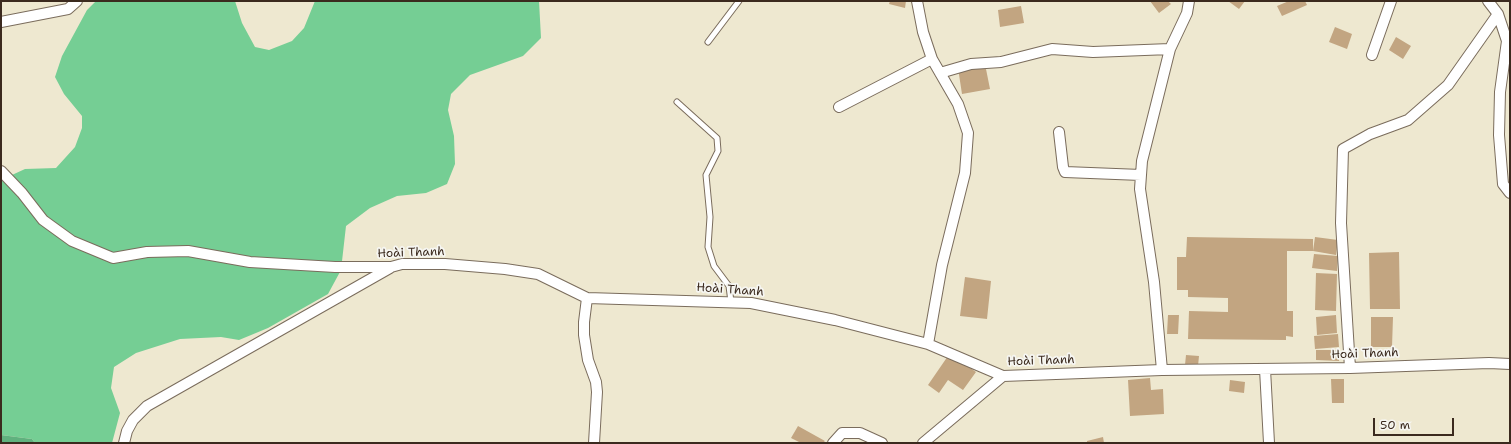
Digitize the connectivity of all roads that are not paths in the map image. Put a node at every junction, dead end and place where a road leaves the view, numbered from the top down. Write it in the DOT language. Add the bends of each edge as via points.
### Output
graph roads {
  1 [pos="77,1"];
  2 [pos="740,1"];
  3 [pos="917,1"];
  4 [pos="1188,1"];
  5 [pos="1391,1"];
  6 [pos="1488,1"];
  7 [pos="1498,14"];
  8 [pos="1,22"];
  9 [pos="708,42"];
  10 [pos="1170,49"];
  11 [pos="1372,55"];
  12 [pos="932,59"];
  13 [pos="940,73"];
  14 [pos="677,102"];
  15 [pos="839,106"];
  16 [pos="1059,132"];
  17 [pos="1,171"];
  18 [pos="1141,175"];
  19 [pos="1510,193"];
  20 [pos="391,267"];
  21 [pos="587,298"];
  22 [pos="731,302"];
  23 [pos="928,344"];
  24 [pos="1510,364"];
  25 [pos="1350,368"];
  26 [pos="1265,369"];
  27 [pos="1162,370"];
  28 [pos="1003,376"];
  29 [pos="124,443"];
  30 [pos="594,443"];
  31 [pos="833,443"];
  32 [pos="882,443"];
  33 [pos="923,443"];
  34 [pos="1269,443"];
  1 -- 8 [label="street" via="68,8"];
  2 -- 9 [label="lane"];
  3 -- 12 [label="street"];
  4 -- 10 [label="street" via="1187,13"];
  5 -- 11 [label="street"];
  6 -- 7 [label="street"];
  7 -- 19 [label="street" via="1507,41 1500,92 1498,135 1503,184"];
  7 -- 25 [label="street" via="1448,85 1408,120 1370,134 1343,149 1341,223"];
  10 -- 13 [label="street" via="1092,52 1052,49 1001,62 971,64"];
  10 -- 18 [label="street" via="1142,161"];
  12 -- 13 [label="street"];
  12 -- 15 [label="street"];
  13 -- 23 [label="street" via="958,104 968,133 965,173 942,265"];
  14 -- 22 [label="lane" via="718,138 718,151 706,175 710,216 708,247 714,266 729,286"];
  16 -- 18 [label="street" via="1065,172"];
  17 -- 20 [label="street, Hoài Thanh" via="43,220 72,241 113,258 147,252 188,251 250,262"];
  18 -- 27 [label="street" via="1140,188 1154,282"];
  20 -- 21 [label="street, Hoài Thanh" via="402,264 446,264 538,274"];
  20 -- 29 [label="street" via="147,406 133,420"];
  21 -- 22 [label="street, Hoài Thanh"];
  21 -- 30 [label="street" via="584,335 597,392"];
  22 -- 23 [label="street, Hoài Thanh" via="751,303 835,320"];
  23 -- 28 [label="street, Hoài Thanh"];
  24 -- 25 [label="street, Hoài Thanh"];
  25 -- 26 [label="street, Hoài Thanh"];
  26 -- 27 [label="street, Hoài Thanh"];
  26 -- 34 [label="street"];
  27 -- 28 [label="street, Hoài Thanh"];
  28 -- 33 [label="street"];
  31 -- 32 [label="street" via="842,433 860,433"];
}
